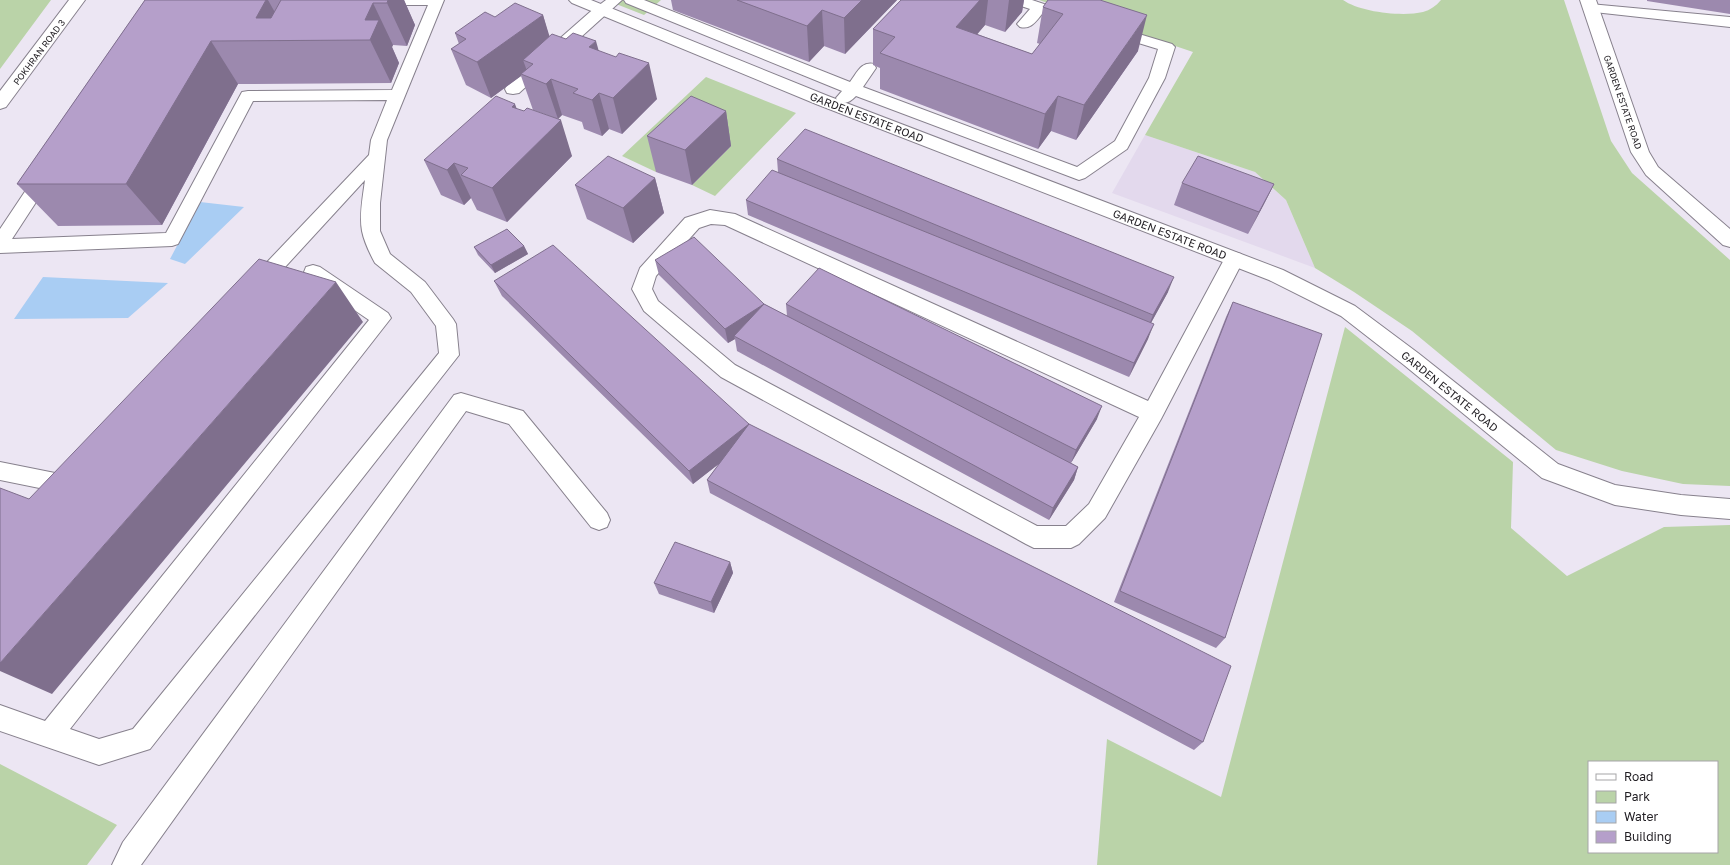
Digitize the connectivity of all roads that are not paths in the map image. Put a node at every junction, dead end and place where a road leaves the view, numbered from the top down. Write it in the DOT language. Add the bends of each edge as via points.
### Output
graph roads {
  1 [pos="77,0"];
  2 [pos="436,0"];
  3 [pos="576,0"];
  4 [pos="631,0"];
  5 [pos="1017,0"];
  6 [pos="358,1"];
  7 [pos="1589,4"];
  8 [pos="608,5"];
  9 [pos="1040,7"];
  10 [pos="1730,22"];
  11 [pos="1025,24"];
  12 [pos="868,68"];
  13 [pos="853,88"];
  14 [pos="513,89"];
  15 [pos="397,95"];
  16 [pos="0,103"];
  17 [pos="836,105"];
  18 [pos="377,157"];
  19 [pos="56,158"];
  20 [pos="1730,240"];
  21 [pos="0,244"];
  22 [pos="1234,259"];
  23 [pos="313,272"];
  24 [pos="247,295"];
  25 [pos="1153,413"];
  26 [pos="86,468"];
  27 [pos="0,471"];
  28 [pos="1730,509"];
  29 [pos="599,520"];
  30 [pos="0,718"];
  31 [pos="50,735"];
  32 [pos="126,865"];
  1 -- 16 [label="street, POKHRAN ROAD 3"];
  2 -- 6 [label="lane"];
  2 -- 15 [label="lane"];
  3 -- 8 [label="street, GARDEN ESTATE ROAD"];
  4 -- 13 [label="lane"];
  5 -- 9 [label="lane"];
  7 -- 10 [label="lane"];
  7 -- 20 [label="street, GARDEN ESTATE ROAD" via="1640,152 1652,171"];
  8 -- 14 [label="lane"];
  8 -- 17 [label="street, GARDEN ESTATE ROAD"];
  9 -- 11 [label="lane"];
  9 -- 13 [label="lane" via="1166,48 1157,78 1121,145 1079,174"];
  12 -- 13 [label="lane"];
  13 -- 17 [label="lane"];
  15 -- 18 [label="lane" via="379,140"];
  15 -- 21 [label="lane" via="248,96 172,239"];
  17 -- 22 [label="street, GARDEN ESTATE ROAD"];
  18 -- 24 [label="lane"];
  18 -- 31 [label="lane" via="371,203 371,232 382,258 418,287 446,324 449,355 141,740 99,752"];
  19 -- 21 [label="lane"];
  22 -- 25 [label="street"];
  22 -- 28 [label="street, GARDEN ESTATE ROAD" via="1276,275 1348,311 1550,471 1615,495"];
  23 -- 31 [label="lane" via="381,318"];
  25 -- 25 [label="street" via="728,219 710,217 692,223 647,273 642,290 650,306 728,371 1034,537 1071,537 1097,511"];
  26 -- 27 [label="lane" via="70,485"];
  29 -- 32 [label="lane" via="516,417 461,401 132,852"];
  30 -- 31 [label="lane"];
}
